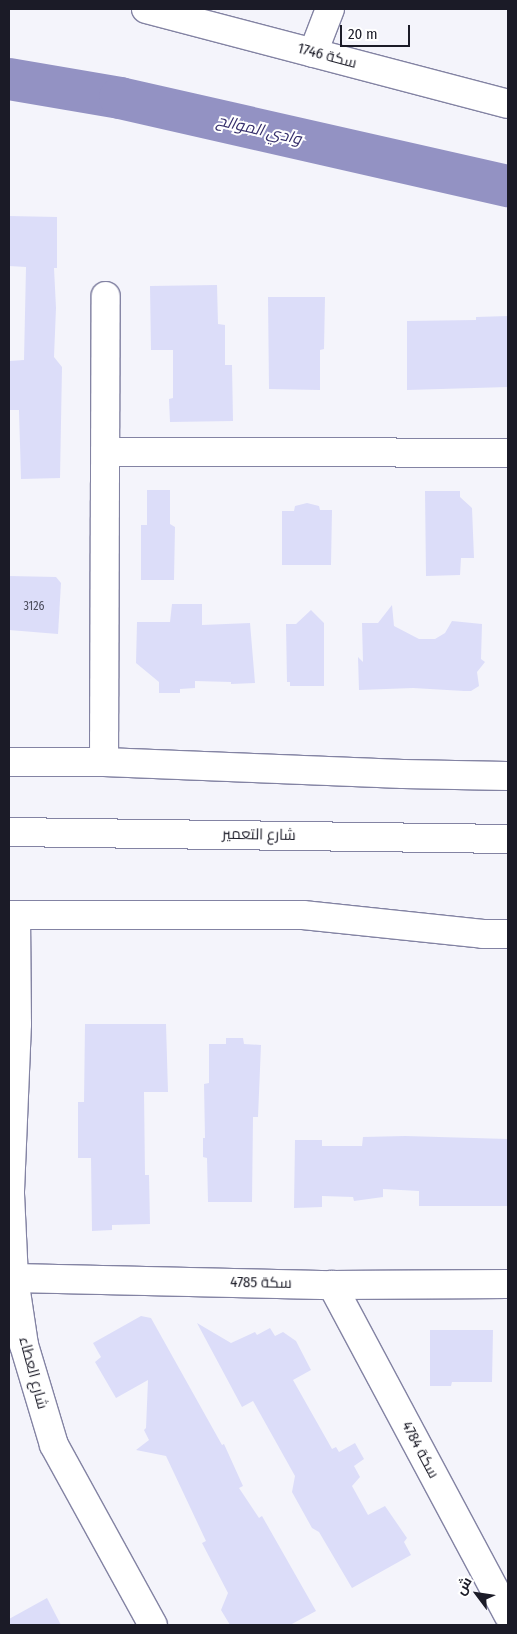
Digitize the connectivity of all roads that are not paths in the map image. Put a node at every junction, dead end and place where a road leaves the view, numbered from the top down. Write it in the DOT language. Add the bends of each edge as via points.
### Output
graph roads {
  1 [pos="146,9"];
  2 [pos="330,9"];
  3 [pos="313,53"];
  4 [pos="508,104"];
  5 [pos="106,296"];
  6 [pos="107,452"];
  7 [pos="508,453"];
  8 [pos="9,762"];
  9 [pos="104,762"];
  10 [pos="508,776"];
  11 [pos="9,832"];
  12 [pos="508,839"];
  13 [pos="13,915"];
  14 [pos="508,934"];
  15 [pos="14,1278"];
  16 [pos="508,1284"];
  17 [pos="332,1285"];
  18 [pos="508,1615"];
  19 [pos="153,1625"];
  1 -- 3 [label="street, سكة 1746"];
  2 -- 3 [label="street"];
  3 -- 4 [label="street, سكة 1746"];
  5 -- 6 [label="street"];
  6 -- 7 [label="street"];
  6 -- 9 [label="street"];
  8 -- 9 [label="street"];
  9 -- 10 [label="street"];
  11 -- 12 [label="street, شارع التعمير"];
  13 -- 14 [label="street" via="303,915"];
  13 -- 15 [label="street, شارع العطاء" via="17,1024 10,1194"];
  15 -- 17 [label="street, سكة 4785"];
  15 -- 19 [label="street, شارع العطاء" via="24,1345 54,1445"];
  16 -- 17 [label="street, سكة 4785"];
  17 -- 18 [label="street, سكة 4784"];
}
